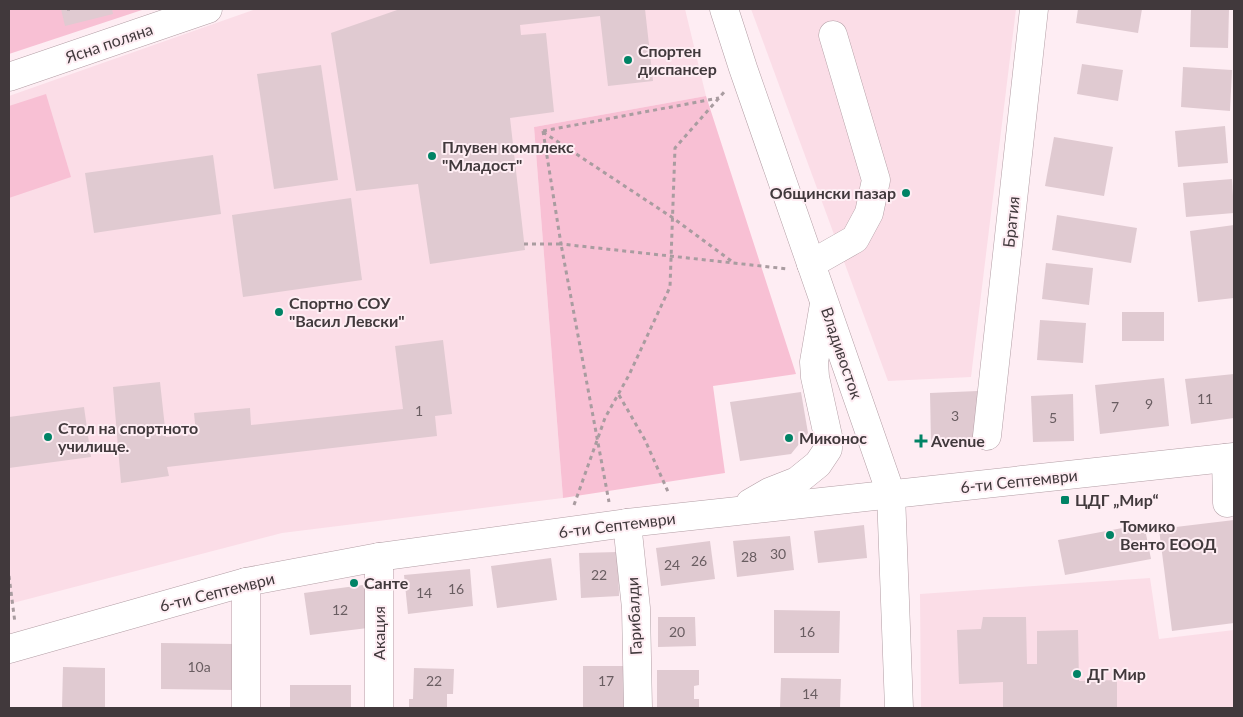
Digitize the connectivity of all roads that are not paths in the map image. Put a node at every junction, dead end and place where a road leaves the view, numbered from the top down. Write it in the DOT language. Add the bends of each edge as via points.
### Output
graph roads {
  1 [pos="208,9"];
  2 [pos="724,9"];
  3 [pos="1034,9"];
  4 [pos="833,35"];
  5 [pos="9,77"];
  6 [pos="812,268"];
  7 [pos="824,303"];
  8 [pos="987,436"];
  9 [pos="1230,458"];
  10 [pos="891,494"];
  11 [pos="1227,503"];
  12 [pos="741,510"];
  13 [pos="621,524"];
  14 [pos="379,557"];
  15 [pos="246,582"];
  16 [pos="14,647"];
  17 [pos="246,708"];
  18 [pos="379,708"];
  19 [pos="638,708"];
  20 [pos="900,708"];
  1 -- 5 [label="street, Ясна поляна"];
  2 -- 6 [label="street, Владивосток"];
  3 -- 8 [label="street, Братия"];
  4 -- 6 [label="street" via="876,180 870,213 855,239"];
  6 -- 7 [label="street, Владивосток"];
  7 -- 10 [label="street, Владивосток"];
  7 -- 12 [label="street" via="814,362 828,448 818,464 797,481 770,492"];
  9 -- 10 [label="street, 6-ти Септември"];
  9 -- 11 [label="street"];
  10 -- 12 [label="street, 6-ти Септември"];
  10 -- 20 [label="street, Владивосток"];
  12 -- 13 [label="street, 6-ти Септември"];
  13 -- 14 [label="street, 6-ти Септември"];
  13 -- 19 [label="street, Гарибалди" via="636,608"];
  14 -- 15 [label="street, 6-ти Септември"];
  14 -- 18 [label="street, Акация"];
  15 -- 16 [label="street, 6-ти Септември"];
  15 -- 17 [label="street"];
}
